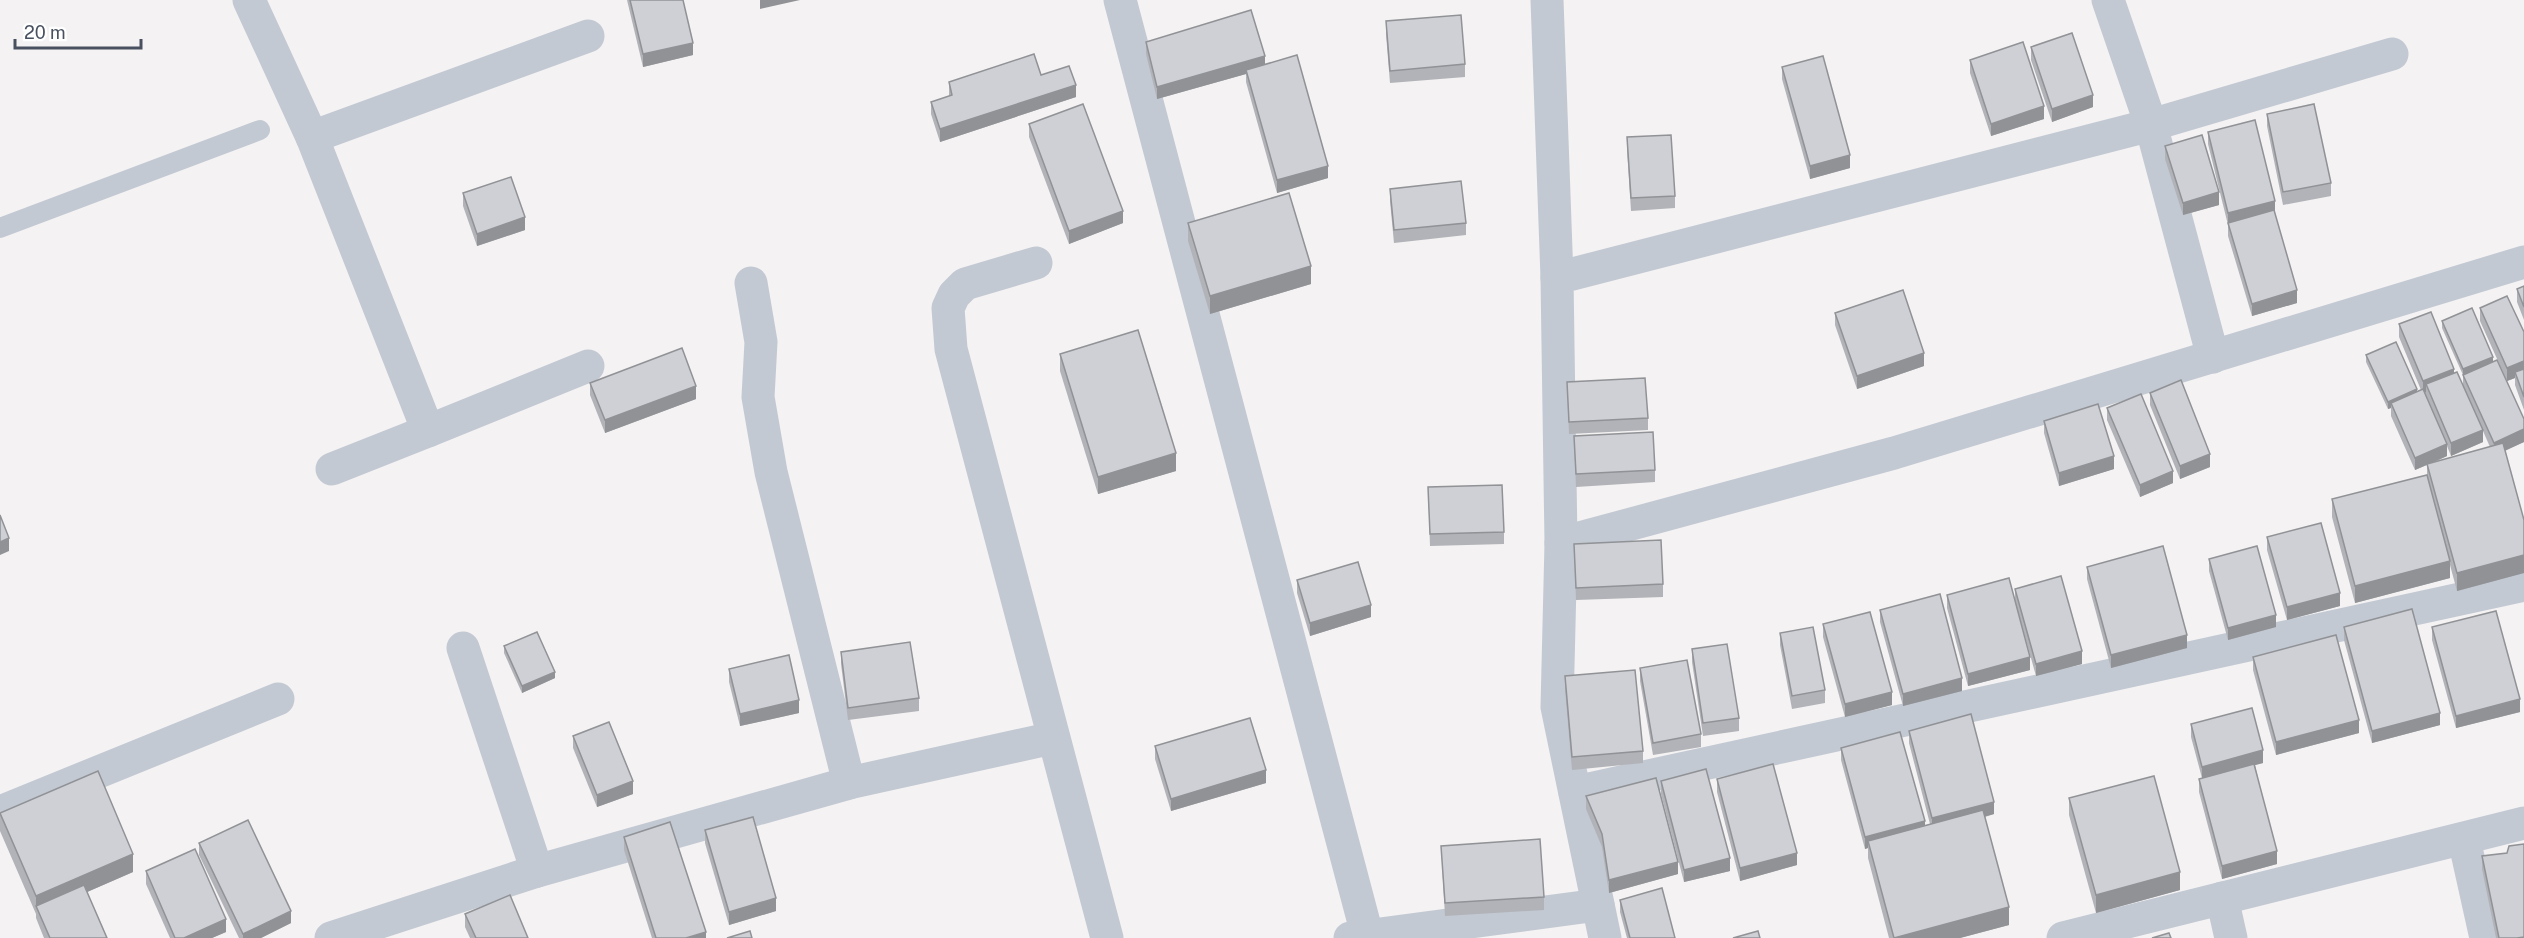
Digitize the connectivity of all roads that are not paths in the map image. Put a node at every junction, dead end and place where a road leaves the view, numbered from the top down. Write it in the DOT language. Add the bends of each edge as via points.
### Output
graph roads {
  1 [pos="249,0"];
  2 [pos="1120,0"];
  3 [pos="1547,0"];
  4 [pos="2108,0"];
  5 [pos="588,36"];
  6 [pos="2392,54"];
  7 [pos="2151,125"];
  8 [pos="260,130"];
  9 [pos="312,137"];
  10 [pos="0,228"];
  11 [pos="2524,262"];
  12 [pos="1036,263"];
  13 [pos="1557,278"];
  14 [pos="751,283"];
  15 [pos="2213,357"];
  16 [pos="588,366"];
  17 [pos="428,431"];
  18 [pos="332,469"];
  19 [pos="1561,543"];
  20 [pos="2524,585"];
  21 [pos="463,648"];
  22 [pos="278,699"];
  23 [pos="1053,738"];
  24 [pos="849,783"];
  25 [pos="1575,792"];
  26 [pos="2,805"];
  27 [pos="2524,824"];
  28 [pos="2464,839"];
  29 [pos="537,871"];
  30 [pos="2222,898"];
  31 [pos="1598,904"];
  32 [pos="1362,937"];
  33 [pos="331,938"];
  34 [pos="1107,938"];
  35 [pos="1605,938"];
  36 [pos="2063,938"];
  37 [pos="2231,938"];
  38 [pos="2486,938"];
  1 -- 9 [label="street"];
  2 -- 32 [label="street"];
  3 -- 13 [label="street"];
  4 -- 7 [label="street"];
  5 -- 9 [label="street"];
  6 -- 7 [label="street"];
  7 -- 13 [label="street"];
  7 -- 15 [label="street"];
  8 -- 10 [label="lane"];
  9 -- 17 [label="street"];
  11 -- 15 [label="street"];
  12 -- 23 [label="street" via="965,284 948,308 951,349"];
  13 -- 19 [label="street"];
  14 -- 24 [label="street" via="761,342 758,397 771,472"];
  15 -- 19 [label="street" via="1894,453"];
  16 -- 17 [label="street"];
  17 -- 18 [label="street"];
  19 -- 25 [label="street" via="1557,707"];
  20 -- 25 [label="street"];
  21 -- 29 [label="street"];
  22 -- 26 [label="street"];
  23 -- 24 [label="street"];
  23 -- 34 [label="street"];
  24 -- 29 [label="street"];
  25 -- 31 [label="street"];
  27 -- 28 [label="street"];
  28 -- 30 [label="street"];
  28 -- 38 [label="street"];
  29 -- 33 [label="street"];
  30 -- 36 [label="street"];
  30 -- 37 [label="street"];
  31 -- 32 [label="street"];
  31 -- 35 [label="street"];
}
